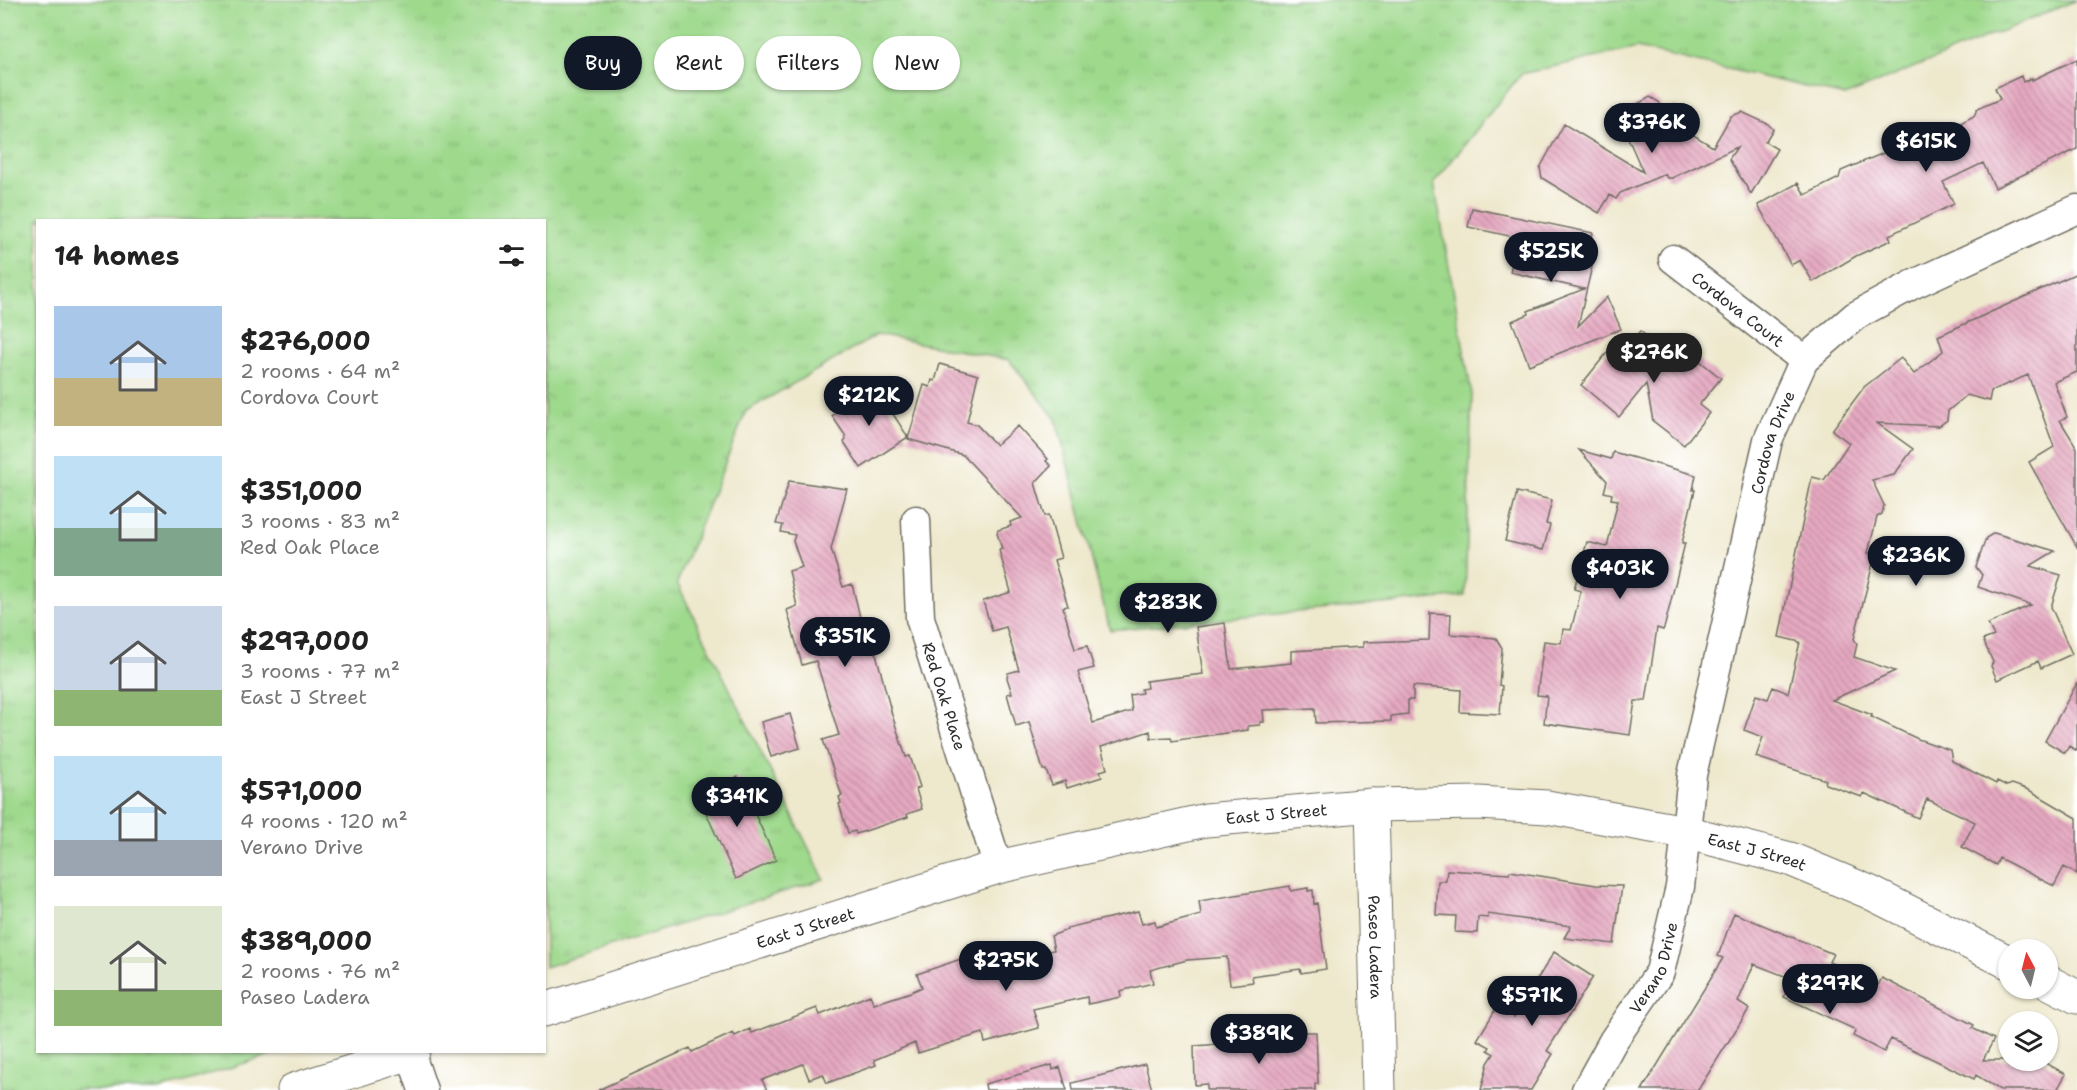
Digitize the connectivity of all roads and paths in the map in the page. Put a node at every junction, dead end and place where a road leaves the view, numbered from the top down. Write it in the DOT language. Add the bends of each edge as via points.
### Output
graph roads {
  1 [pos="2077,210"];
  2 [pos="1673,259"];
  3 [pos="1804,360"];
  4 [pos="916,520"];
  5 [pos="1372,805"];
  6 [pos="1685,832"];
  7 [pos="998,867"];
  8 [pos="1998,957"];
  9 [pos="2058,987"];
  10 [pos="2077,997"];
  11 [pos="546,1009"];
  12 [pos="409,1053"];
  13 [pos="412,1053"];
  14 [pos="294,1090"];
  15 [pos="423,1090"];
  16 [pos="1379,1090"];
  17 [pos="1587,1090"];
  1 -- 3 [label="street, Cordova Drive" via="1912,285 1855,316"];
  2 -- 3 [label="street, Cordova Court"];
  3 -- 6 [label="street, Cordova Drive" via="1768,440 1692,775"];
  4 -- 7 [label="street, Red Oak Place" via="920,618"];
  5 -- 6 [label="street, East J Street" via="1479,803 1547,807"];
  5 -- 7 [label="street, East J Street" via="1206,820"];
  5 -- 16 [label="street, Paseo Ladera"];
  6 -- 8 [label="street, East J Street" via="1790,860 1869,892"];
  6 -- 17 [label="street, Verano Drive" via="1680,888 1660,972 1613,1041"];
  7 -- 11 [label="street, East J Street"];
  9 -- 10 [label="street"];
  12 -- 14 [label="street"];
  13 -- 15 [label="street"];
}
